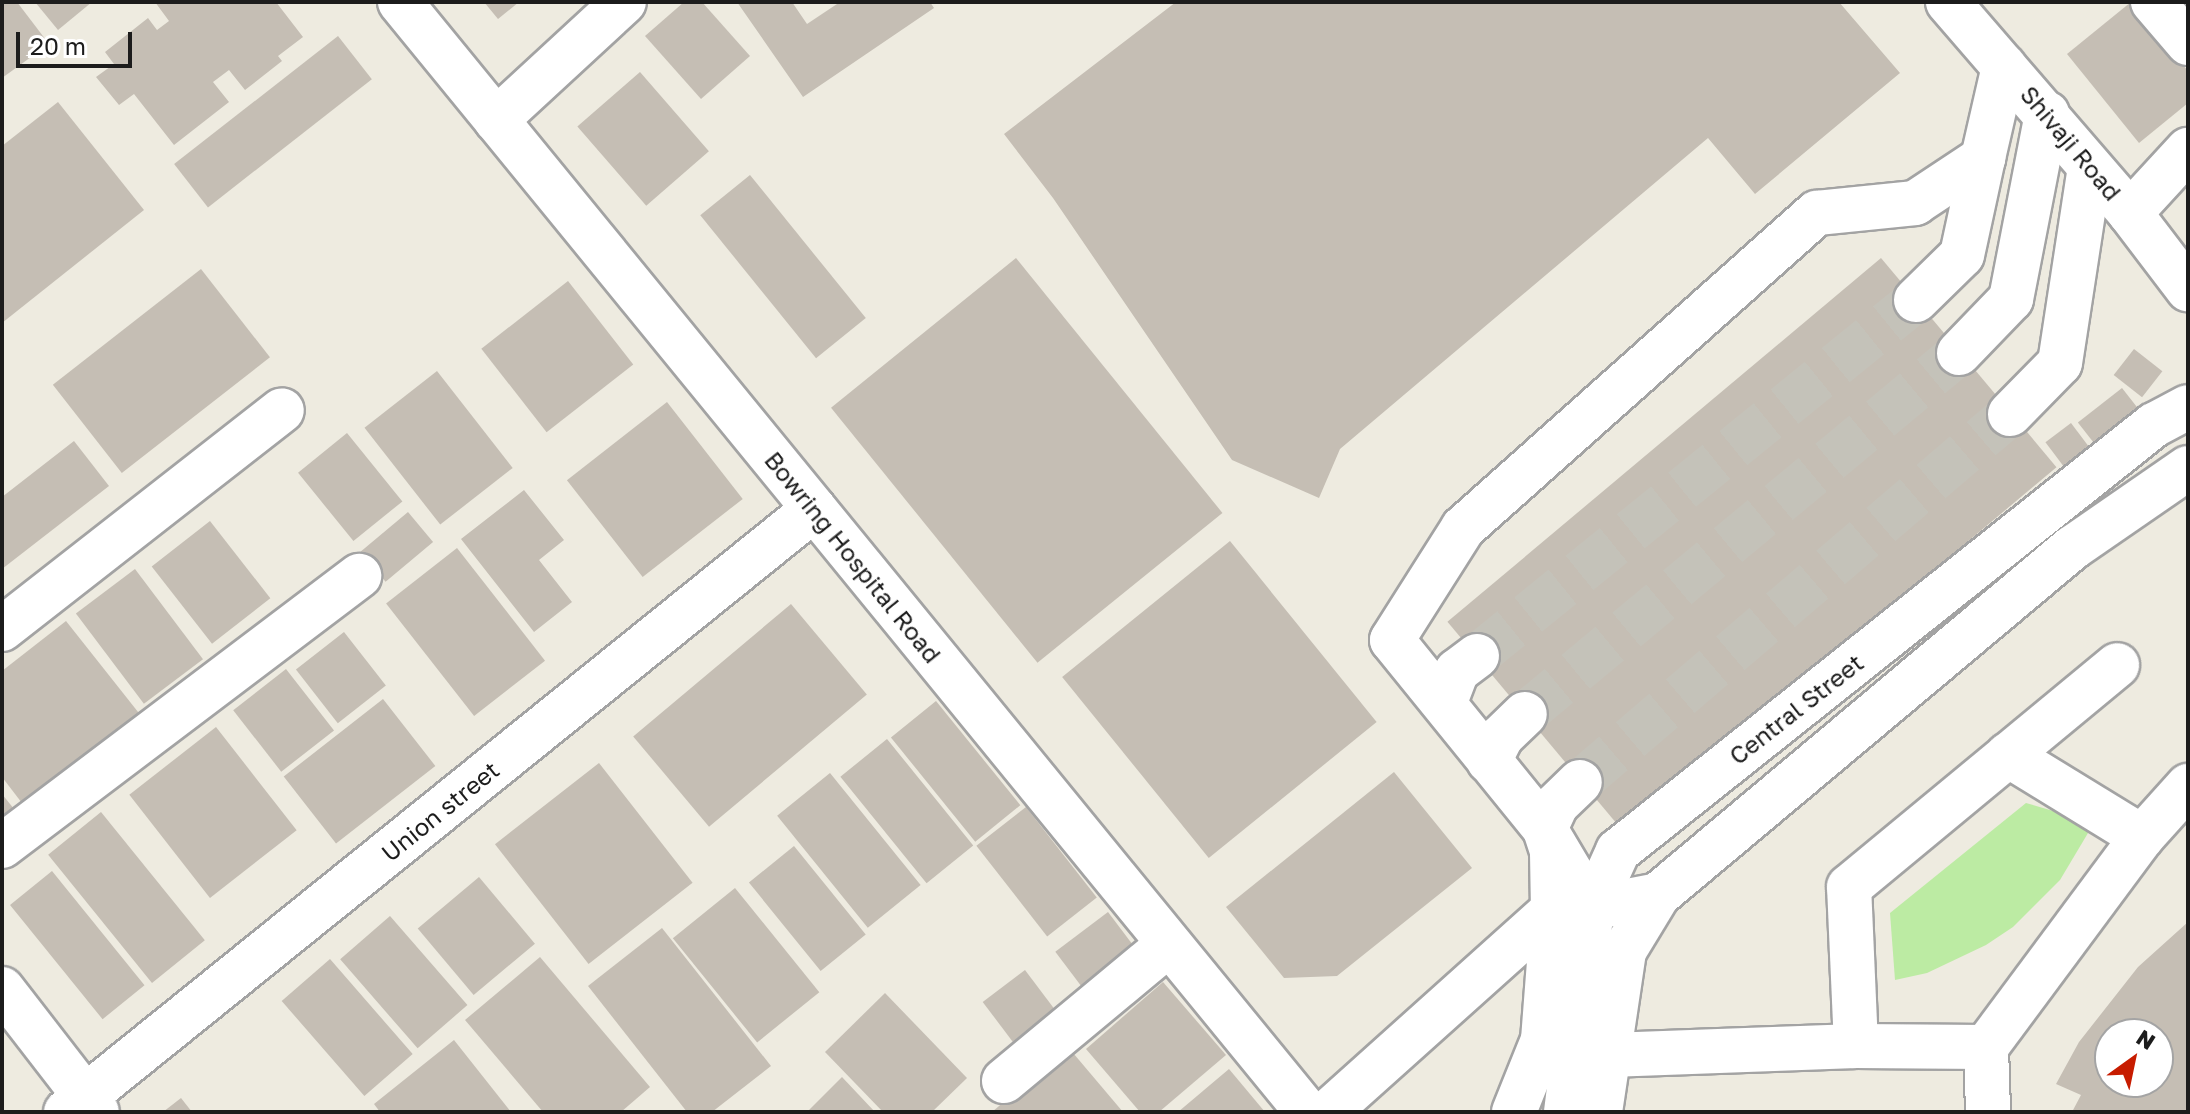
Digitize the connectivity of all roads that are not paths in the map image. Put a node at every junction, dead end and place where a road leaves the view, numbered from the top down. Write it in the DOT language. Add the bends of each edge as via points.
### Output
graph roads {
  1 [pos="400,2"];
  2 [pos="624,2"];
  3 [pos="1948,2"];
  4 [pos="2153,2"];
  5 [pos="2187,37"];
  6 [pos="2004,66"];
  7 [pos="2047,113"];
  8 [pos="496,120"];
  9 [pos="2188,150"];
  10 [pos="1983,158"];
  11 [pos="2090,167"];
  12 [pos="2130,213"];
  13 [pos="2188,289"];
  14 [pos="1916,300"];
  15 [pos="1959,353"];
  16 [pos="2188,407"];
  17 [pos="282,410"];
  18 [pos="2010,414"];
  19 [pos="2188,468"];
  20 [pos="814,509"];
  21 [pos="359,576"];
  22 [pos="2,629"];
  23 [pos="1477,656"];
  24 [pos="2117,665"];
  25 [pos="1445,702"];
  26 [pos="1525,714"];
  27 [pos="2008,755"];
  28 [pos="1489,761"];
  29 [pos="1580,782"];
  30 [pos="2188,786"];
  31 [pos="1545,829"];
  32 [pos="2142,837"];
  33 [pos="2,846"];
  34 [pos="1658,895"];
  35 [pos="1572,909"];
  36 [pos="1169,944"];
  37 [pos="2,989"];
  38 [pos="1856,1046"];
  39 [pos="1986,1047"];
  40 [pos="1609,1055"];
  41 [pos="1004,1081"];
  42 [pos="83,1107"];
  43 [pos="1307,1112"];
  44 [pos="1328,1112"];
  45 [pos="1514,1112"];
  46 [pos="1566,1112"];
  47 [pos="1600,1112"];
  48 [pos="1988,1112"];
  1 -- 8 [label="street, Bowring Hospital Road"];
  2 -- 8 [label="street"];
  3 -- 6 [label="street, Shivaji Road"];
  4 -- 5 [label="street"];
  6 -- 7 [label="street, Shivaji Road"];
  6 -- 10 [label="street"];
  7 -- 11 [label="street, Shivaji Road"];
  7 -- 15 [label="street" via="2011,299"];
  8 -- 20 [label="street, Bowring Hospital Road"];
  9 -- 12 [label="street"];
  10 -- 14 [label="street" via="1962,255"];
  10 -- 25 [label="street" via="1915,203 1817,213 1463,528 1392,640"];
  11 -- 12 [label="street, Shivaji Road"];
  11 -- 18 [label="street" via="2060,363"];
  12 -- 13 [label="street, Shivaji Road"];
  16 -- 35 [label="street, Central Street" via="2154,425 1618,851"];
  17 -- 22 [label="street"];
  19 -- 34 [label="street" via="2072,548"];
  20 -- 36 [label="street, Bowring Hospital Road"];
  20 -- 42 [label="street, Union street"];
  21 -- 33 [label="street"];
  23 -- 25 [label="street" via="1457,671"];
  24 -- 27 [label="street"];
  25 -- 28 [label="street"];
  26 -- 28 [label="street" via="1501,737"];
  27 -- 32 [label="street"];
  27 -- 38 [label="street" via="1849,887"];
  28 -- 31 [label="street"];
  29 -- 31 [label="street" via="1556,805"];
  30 -- 32 [label="street"];
  31 -- 35 [label="street"];
  32 -- 39 [label="street"];
  34 -- 35 [label="street"];
  34 -- 40 [label="street" via="1624,951"];
  35 -- 44 [label="street"];
  35 -- 45 [label="street" via="1543,1040"];
  35 -- 46 [label="street, Central Street"];
  36 -- 41 [label="street"];
  36 -- 43 [label="street, Bowring Hospital Road"];
  37 -- 42 [label="street"];
  38 -- 39 [label="street"];
  38 -- 40 [label="street"];
  39 -- 48 [label="street"];
  40 -- 47 [label="street"];
}
